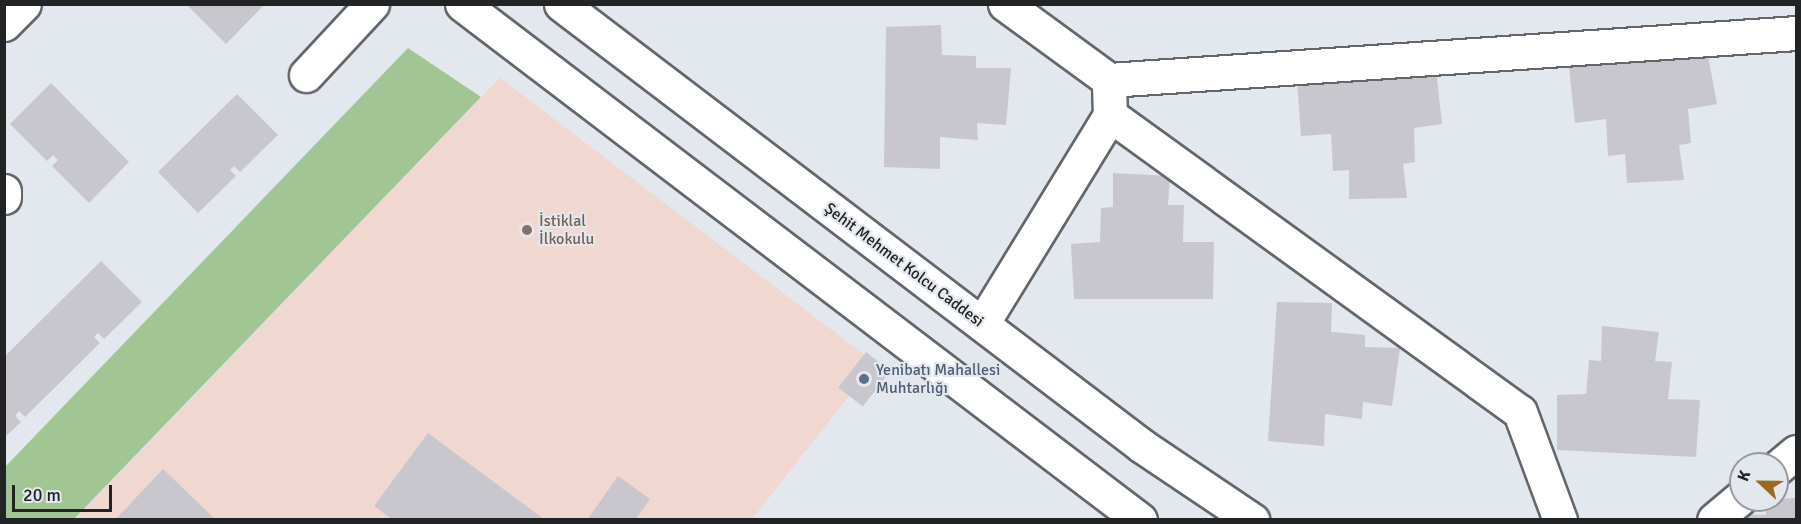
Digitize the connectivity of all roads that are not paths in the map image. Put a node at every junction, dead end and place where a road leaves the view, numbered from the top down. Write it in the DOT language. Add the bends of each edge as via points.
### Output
graph roads {
  1 [pos="24,4"];
  2 [pos="462,4"];
  3 [pos="561,4"];
  4 [pos="1005,4"];
  5 [pos="359,9"];
  6 [pos="4,24"];
  7 [pos="1797,33"];
  8 [pos="306,75"];
  9 [pos="1109,80"];
  10 [pos="1110,116"];
  11 [pos="4,191"];
  12 [pos="4,197"];
  13 [pos="982,324"];
  14 [pos="1729,507"];
  15 [pos="1140,519"];
  16 [pos="1252,519"];
  17 [pos="1560,519"];
  18 [pos="1714,519"];
  1 -- 6 [label="street"];
  2 -- 15 [label="street"];
  3 -- 13 [label="street, Şehit Mehmet Kolcu Caddesi"];
  4 -- 9 [label="street"];
  5 -- 8 [label="street"];
  7 -- 9 [label="street"];
  9 -- 10 [label="street"];
  10 -- 13 [label="street"];
  10 -- 17 [label="street" via="1520,412"];
  11 -- 12 [label="street"];
  13 -- 16 [label="street, Şehit Mehmet Kolcu Caddesi" via="1142,446"];
  14 -- 18 [label="street"];
}
